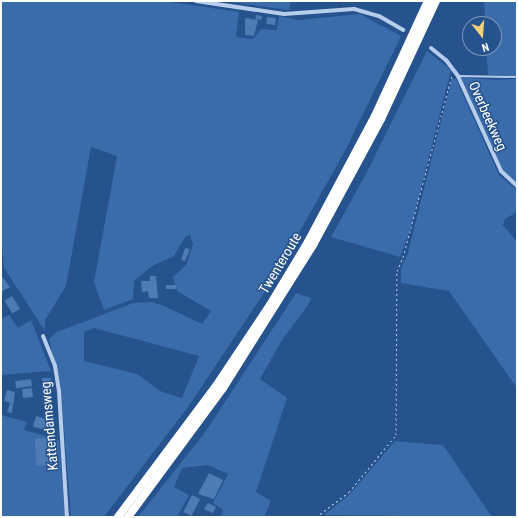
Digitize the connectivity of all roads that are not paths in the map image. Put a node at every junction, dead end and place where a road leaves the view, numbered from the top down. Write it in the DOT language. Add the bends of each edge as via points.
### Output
graph roads {
  1 [pos="196,1"];
  2 [pos="428,1"];
  3 [pos="436,1"];
  4 [pos="403,30"];
  5 [pos="431,48"];
  6 [pos="457,74"];
  7 [pos="517,77"];
  8 [pos="517,186"];
  9 [pos="43,336"];
  10 [pos="67,517"];
  11 [pos="118,517"];
  12 [pos="128,517"];
  1 -- 4 [label="street" via="284,14 354,9 379,16"];
  2 -- 11 [label="highway, Twenteroute" via="375,116 278,292 216,386"];
  3 -- 12 [label="highway, Twenteroute" via="381,119 313,245 223,388"];
  5 -- 6 [label="street, Overbeekweg" via="446,60"];
  6 -- 7 [label="lane"];
  6 -- 8 [label="street, Overbeekweg" via="501,171"];
  9 -- 10 [label="street, Kattendamsweg" via="55,366 59,391"];
}
